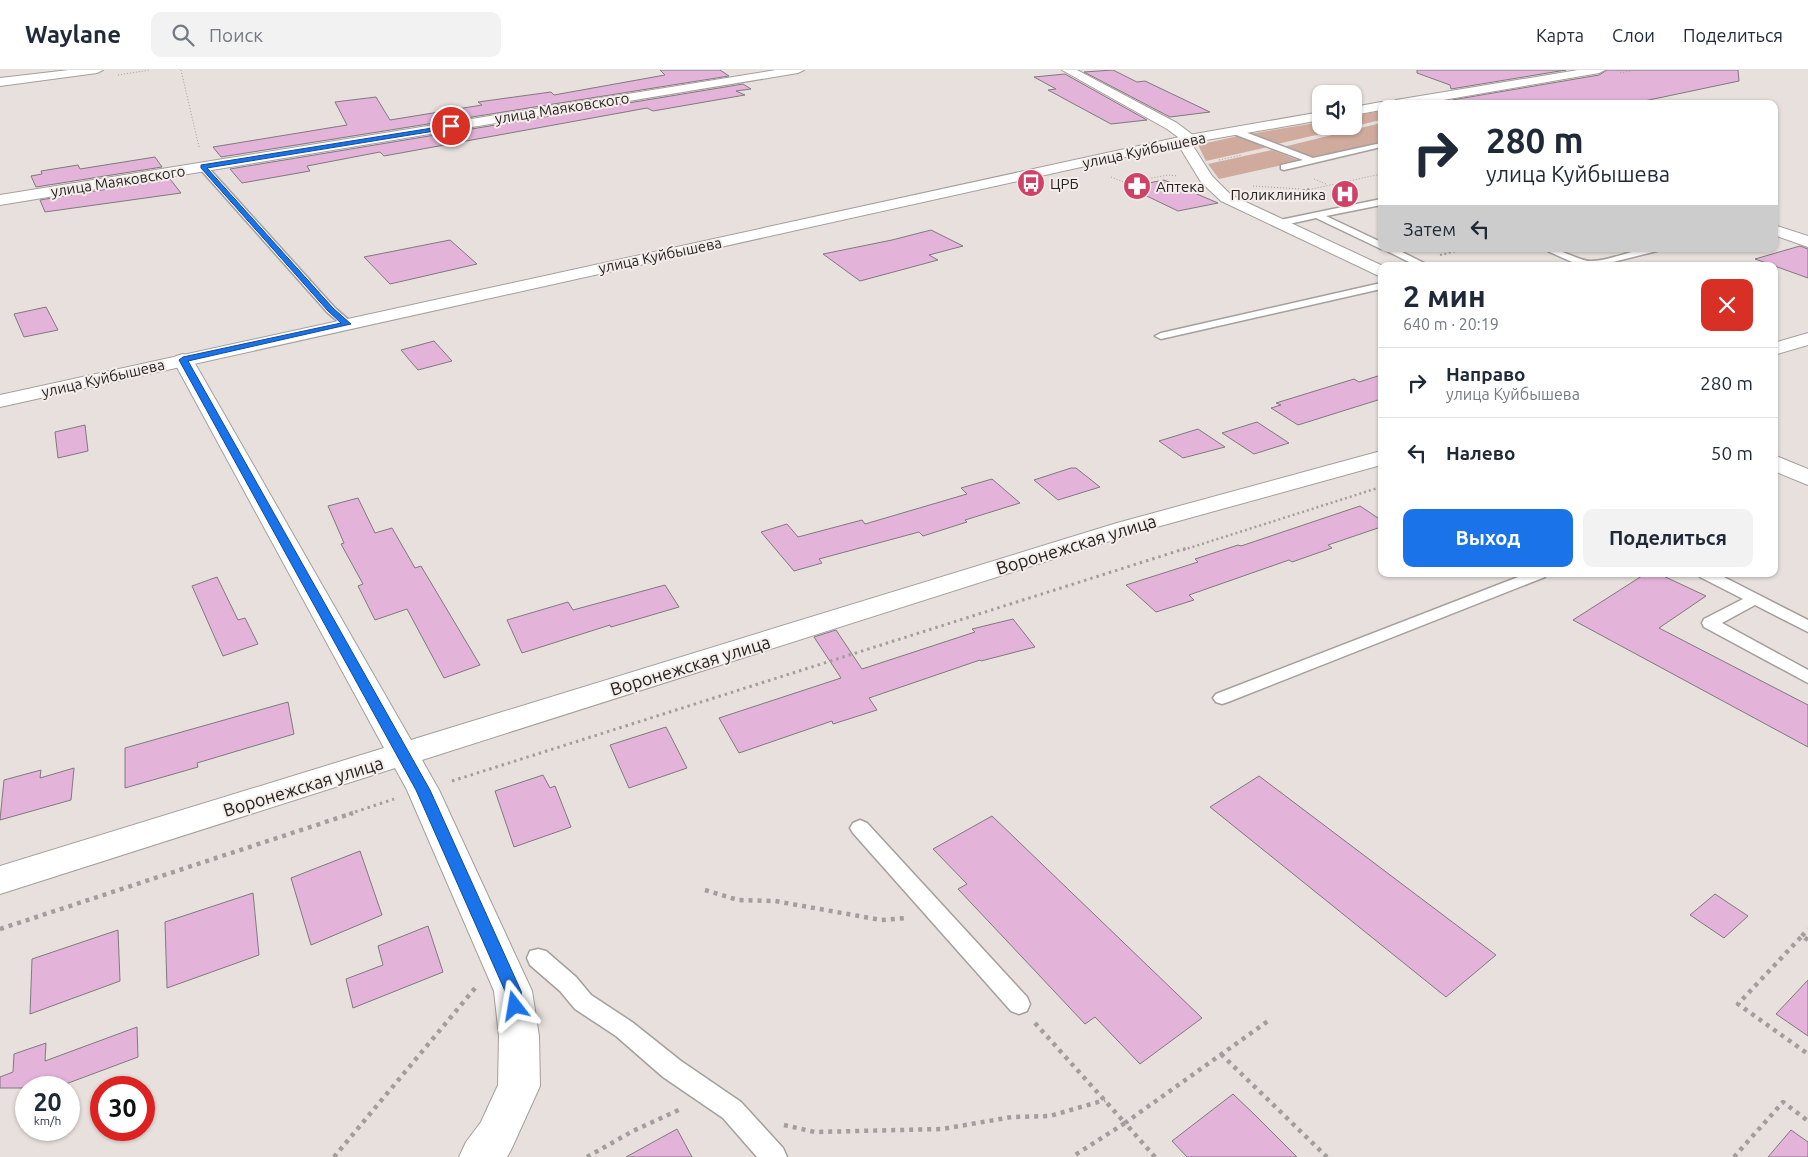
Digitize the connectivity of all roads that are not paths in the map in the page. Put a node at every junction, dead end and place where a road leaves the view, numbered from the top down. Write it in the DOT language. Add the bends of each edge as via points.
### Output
graph roads {
  1 [pos="97,70"];
  2 [pos="798,70"];
  3 [pos="1068,70"];
  4 [pos="1599,70"];
  5 [pos="0,82"];
  6 [pos="1420,100"];
  7 [pos="1378,107"];
  8 [pos="1362,110"];
  9 [pos="1312,118"];
  10 [pos="1234,131"];
  11 [pos="1189,139"];
  12 [pos="1378,146"];
  13 [pos="1313,161"];
  14 [pos="203,167"];
  15 [pos="1284,167"];
  16 [pos="0,200"];
  17 [pos="1378,203"];
  18 [pos="1318,216"];
  19 [pos="1280,224"];
  20 [pos="1778,231"];
  21 [pos="1808,242"];
  22 [pos="1378,245"];
  23 [pos="1395,252"];
  24 [pos="1555,252"];
  25 [pos="1631,252"];
  26 [pos="1417,262"];
  27 [pos="1579,262"];
  28 [pos="1600,262"];
  29 [pos="1378,271"];
  30 [pos="1378,287"];
  31 [pos="348,324"];
  32 [pos="1161,336"];
  33 [pos="1808,339"];
  34 [pos="1778,349"];
  35 [pos="183,360"];
  36 [pos="0,401"];
  37 [pos="1378,459"];
  38 [pos="1778,464"];
  39 [pos="1808,478"];
  40 [pos="1531,577"];
  41 [pos="1712,577"];
  42 [pos="1755,599"];
  43 [pos="1808,627"];
  44 [pos="1808,677"];
  45 [pos="1222,698"];
  46 [pos="404,755"];
  47 [pos="860,828"];
  48 [pos="0,880"];
  49 [pos="538,958"];
  50 [pos="1018,1004"];
  51 [pos="481,1157"];
  52 [pos="774,1157"];
  1 -- 5 [label="street"];
  2 -- 14 [label="street, улица Маяковского"];
  3 -- 11 [label="street" via="1172,126"];
  4 -- 6 [label="street"];
  7 -- 8 [label="street"];
  9 -- 10 [label="street, улица Куйбышева"];
  10 -- 11 [label="street, улица Куйбышева"];
  10 -- 13 [label="lane"];
  11 -- 19 [label="street" via="1186,146 1212,185 1226,198"];
  11 -- 31 [label="street, улица Куйбышева"];
  12 -- 13 [label="lane"];
  13 -- 15 [label="lane"];
  14 -- 16 [label="street, улица Маяковского"];
  14 -- 31 [label="lane" via="330,310"];
  17 -- 18 [label="lane"];
  18 -- 19 [label="lane"];
  18 -- 22 [label="lane"];
  19 -- 29 [label="street"];
  20 -- 21 [label="street"];
  23 -- 26 [label="lane"];
  24 -- 27 [label="lane"];
  25 -- 28 [label="lane"];
  30 -- 32 [label="lane"];
  31 -- 35 [label="street, улица Куйбышева"];
  33 -- 34 [label="street"];
  35 -- 36 [label="street, улица Куйбышева"];
  35 -- 46 [label="street"];
  37 -- 46 [label="street, Воронежская улица" via="1126,528"];
  38 -- 39 [label="street"];
  40 -- 45 [label="lane"];
  41 -- 42 [label="lane"];
  42 -- 43 [label="lane"];
  42 -- 44 [label="lane" via="1710,623"];
  46 -- 48 [label="street, Воронежская улица"];
  46 -- 51 [label="street" via="423,790 519,1036 519,1086 496,1136"];
  47 -- 50 [label="lane"];
  49 -- 52 [label="lane" via="583,1002 624,1028 672,1069 732,1110"];
}
